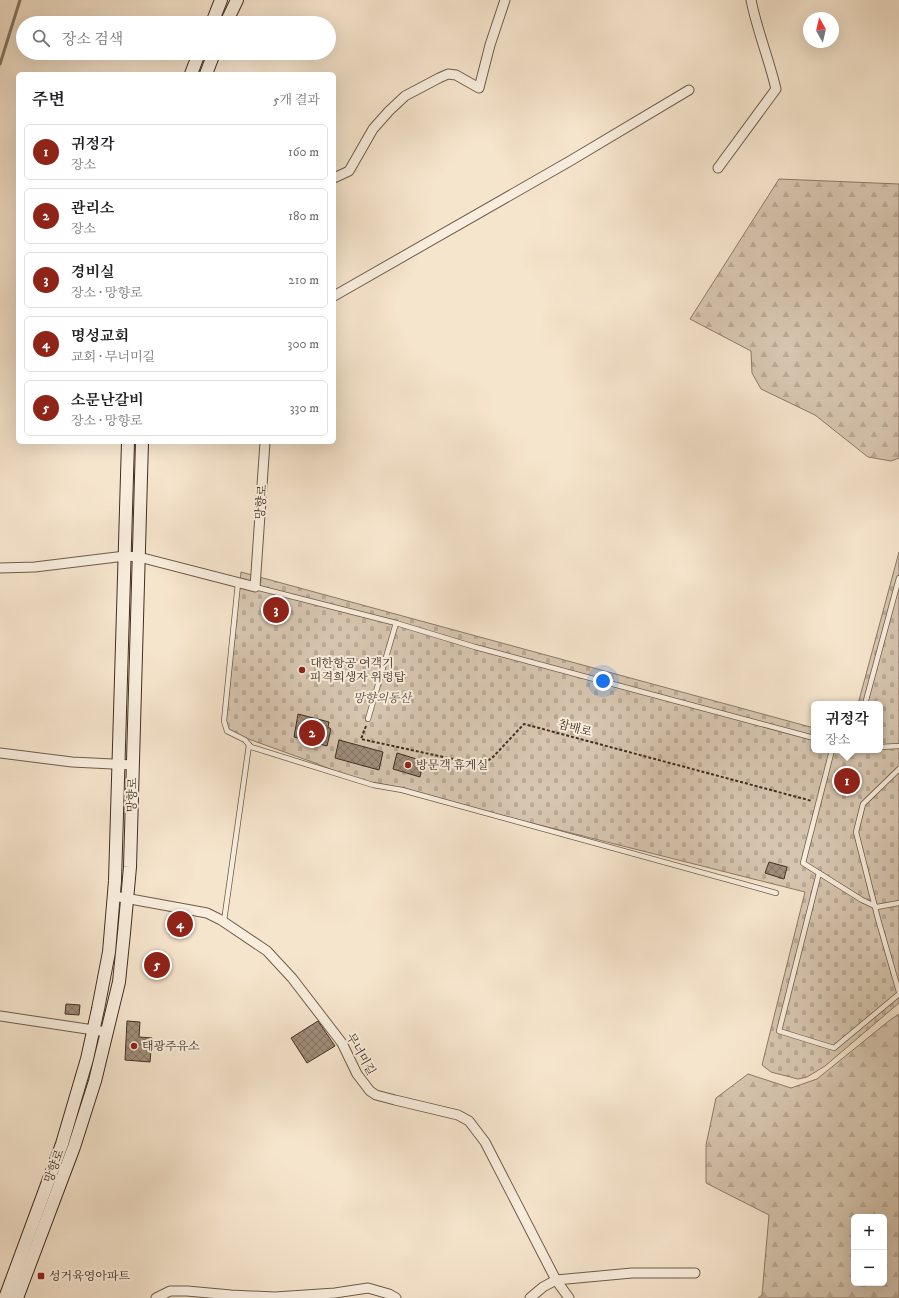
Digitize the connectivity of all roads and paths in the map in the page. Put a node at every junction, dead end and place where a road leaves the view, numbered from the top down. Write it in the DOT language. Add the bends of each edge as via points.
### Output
graph roads {
  1 [pos="221,0"];
  2 [pos="237,0"];
  3 [pos="505,0"];
  4 [pos="751,0"];
  5 [pos="215,16"];
  6 [pos="229,16"];
  7 [pos="196,60"];
  8 [pos="211,60"];
  9 [pos="192,72"];
  10 [pos="207,72"];
  11 [pos="689,90"];
  12 [pos="718,168"];
  13 [pos="336,177"];
  14 [pos="336,295"];
  15 [pos="128,444"];
  16 [pos="142,444"];
  17 [pos="265,444"];
  18 [pos="125,556"];
  19 [pos="139,557"];
  20 [pos="0,568"];
  21 [pos="899,578"];
  22 [pos="238,583"];
  23 [pos="255,587"];
  24 [pos="396,623"];
  25 [pos="866,701"];
  26 [pos="368,720"];
  27 [pos="811,737"];
  28 [pos="249,745"];
  29 [pos="883,746"];
  30 [pos="899,746"];
  31 [pos="0,753"];
  32 [pos="831,753"];
  33 [pos="118,765"];
  34 [pos="133,765"];
  35 [pos="899,769"];
  36 [pos="818,803"];
  37 [pos="819,873"];
  38 [pos="776,893"];
  39 [pos="114,896"];
  40 [pos="127,897"];
  41 [pos="899,903"];
  42 [pos="874,905"];
  43 [pos="224,922"];
  44 [pos="899,993"];
  45 [pos="0,1016"];
  46 [pos="93,1031"];
  47 [pos="107,1032"];
  48 [pos="696,1273"];
  49 [pos="556,1280"];
  50 [pos="5,1298"];
  51 [pos="17,1298"];
  52 [pos="156,1298"];
  53 [pos="396,1298"];
  54 [pos="530,1298"];
  55 [pos="568,1298"];
  1 -- 5 [label="main road"];
  2 -- 6 [label="main road"];
  3 -- 13 [label="street" via="479,88 456,75 448,74 405,96 373,129 349,172"];
  4 -- 12 [label="street" via="776,89"];
  7 -- 9 [label="main road"];
  8 -- 10 [label="main road"];
  11 -- 14 [label="street"];
  15 -- 18 [label="main road, 망향로"];
  16 -- 19 [label="main road, 망향로"];
  17 -- 23 [label="street, 망향로"];
  18 -- 19 [label="street"];
  18 -- 20 [label="street" via="35,567"];
  18 -- 33 [label="main road, 망향로"];
  19 -- 22 [label="street"];
  19 -- 34 [label="main road, 망향로"];
  21 -- 25 [label="lane"];
  22 -- 23 [label="street"];
  22 -- 28 [label="lane" via="224,721 227,731 245,740"];
  23 -- 24 [label="lane"];
  24 -- 26 [label="lane"];
  24 -- 27 [label="lane" via="475,647"];
  26 -- 36 [label="path, 참배로" via="361,739 480,765 492,758 524,724"];
  28 -- 38 [label="lane" via="373,785 402,790"];
  28 -- 43 [label="lane"];
  29 -- 30 [label="lane"];
  31 -- 33 [label="street"];
  32 -- 36 [label="lane"];
  33 -- 34 [label="street"];
  33 -- 39 [label="main road, 망향로"];
  34 -- 40 [label="main road, 망향로"];
  35 -- 42 [label="lane" via="863,804 856,832"];
  36 -- 37 [label="lane" via="803,863"];
  37 -- 42 [label="lane"];
  37 -- 44 [label="lane" via="779,1031 834,1048"];
  39 -- 40 [label="street, 무너미길"];
  39 -- 46 [label="main road, 망향로" via="109,952"];
  40 -- 43 [label="street, 무너미길" via="207,913"];
  40 -- 47 [label="main road, 망향로" via="119,982"];
  41 -- 42 [label="lane" via="877,907"];
  42 -- 44 [label="lane"];
  43 -- 49 [label="street, 무너미길" via="267,951 292,978 342,1043 357,1074 370,1091 376,1095 458,1115 469,1122 485,1142"];
  45 -- 46 [label="street"];
  46 -- 47 [label="street"];
  46 -- 50 [label="main road, 망향로" via="62,1144"];
  47 -- 51 [label="main road, 망향로" via="95,1082 74,1147"];
  48 -- 49 [label="street" via="632,1274"];
  49 -- 54 [label="street"];
  49 -- 55 [label="street, 무너미길"];
  52 -- 53 [label="street" via="170,1291 275,1297 368,1288"];
}
